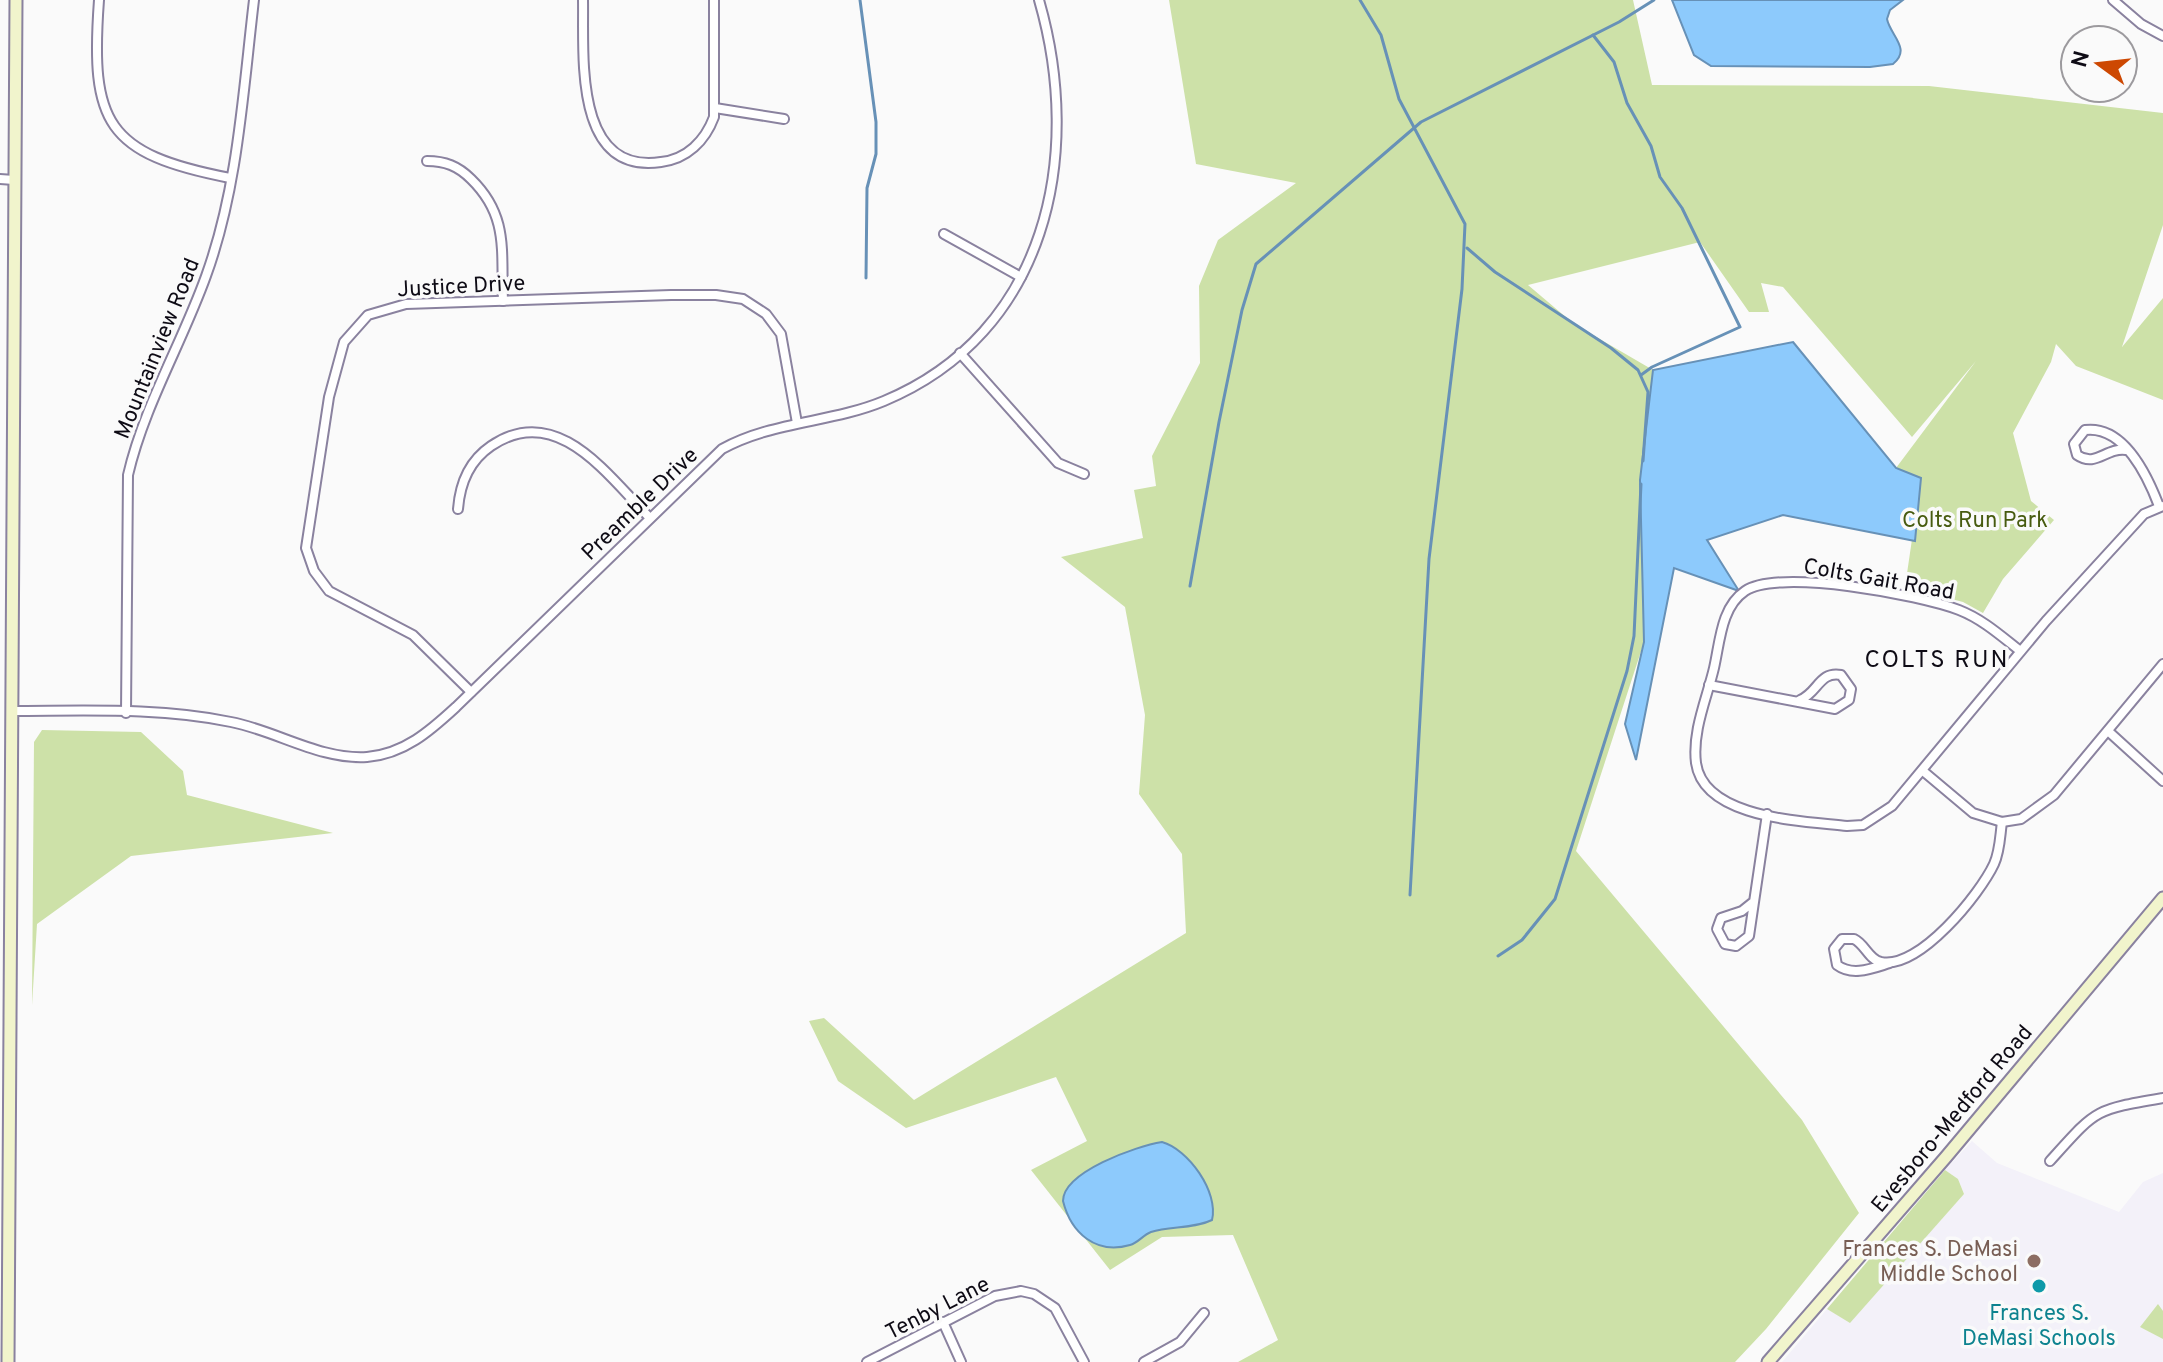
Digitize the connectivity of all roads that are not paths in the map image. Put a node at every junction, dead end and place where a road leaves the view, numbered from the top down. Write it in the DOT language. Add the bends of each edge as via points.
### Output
graph roads {
  1 [pos="16,0"];
  2 [pos="99,0"];
  3 [pos="254,0"];
  4 [pos="583,0"];
  5 [pos="714,0"];
  6 [pos="1039,0"];
  7 [pos="2113,0"];
  8 [pos="2163,36"];
  9 [pos="715,108"];
  10 [pos="784,119"];
  11 [pos="427,161"];
  12 [pos="230,178"];
  13 [pos="0,179"];
  14 [pos="14,180"];
  15 [pos="944,234"];
  16 [pos="1021,277"];
  17 [pos="503,301"];
  18 [pos="960,353"];
  19 [pos="797,423"];
  20 [pos="2126,450"];
  21 [pos="1084,474"];
  22 [pos="2161,506"];
  23 [pos="458,509"];
  24 [pos="649,517"];
  25 [pos="2019,650"];
  26 [pos="2163,664"];
  27 [pos="1709,685"];
  28 [pos="471,692"];
  29 [pos="1800,700"];
  30 [pos="11,711"];
  31 [pos="126,713"];
  32 [pos="2108,731"];
  33 [pos="1923,771"];
  34 [pos="2163,781"];
  35 [pos="1767,814"];
  36 [pos="2002,822"];
  37 [pos="2163,898"];
  38 [pos="1752,903"];
  39 [pos="1890,963"];
  40 [pos="2163,1098"];
  41 [pos="2050,1161"];
  42 [pos="1204,1313"];
  43 [pos="943,1322"];
  44 [pos="8,1362"];
  45 [pos="867,1362"];
  46 [pos="961,1362"];
  47 [pos="1084,1362"];
  48 [pos="1144,1362"];
  49 [pos="1768,1362"];
  1 -- 14 [label="main road"];
  2 -- 12 [label="street" via="99,95 114,128 161,162"];
  3 -- 12 [label="street, Mountainview Road" via="245,99"];
  4 -- 9 [label="street" via="590,117 613,150 652,164 679,157 709,130"];
  5 -- 9 [label="street"];
  6 -- 16 [label="street, Preamble Drive" via="1053,70 1058,148 1043,226"];
  7 -- 8 [label="street"];
  9 -- 10 [label="street"];
  11 -- 17 [label="street" via="456,167 494,206 501,228"];
  12 -- 31 [label="street, Mountainview Road" via="206,276 128,475"];
  13 -- 14 [label="street"];
  14 -- 30 [label="main road"];
  15 -- 16 [label="street"];
  16 -- 18 [label="street, Preamble Drive"];
  17 -- 19 [label="street, Justice Drive" via="701,295 743,299 766,314 781,334"];
  17 -- 28 [label="street, Justice Drive" via="392,306 358,322 344,342 336,368 306,534 314,571 329,591 413,635"];
  18 -- 19 [label="street, Preamble Drive" via="884,401"];
  18 -- 21 [label="street" via="1058,463"];
  19 -- 24 [label="street, Preamble Drive" via="752,434 722,449"];
  20 -- 20 [label="street" via="2098,430 2081,433 2074,444 2077,455 2094,461 2112,449"];
  20 -- 22 [label="street" via="2145,472"];
  22 -- 25 [label="street, Colts Gait Road" via="2139,519"];
  23 -- 24 [label="street" via="465,474 478,457 507,437 532,432 579,447"];
  24 -- 28 [label="street, Preamble Drive"];
  25 -- 27 [label="street, Colts Gait Road" via="1956,609 1778,580 1748,589 1732,604"];
  25 -- 33 [label="street, Colts Gait Road"];
  26 -- 32 [label="street"];
  27 -- 29 [label="street"];
  27 -- 35 [label="street, Colts Gait Road" via="1697,735 1699,773 1728,804"];
  28 -- 31 [label="street, Preamble Drive" via="416,741 366,757 330,753 230,721"];
  29 -- 29 [label="street" via="1835,709 1849,700 1851,689 1841,675 1829,674"];
  30 -- 31 [label="street, Preamble Drive"];
  30 -- 44 [label="main road"];
  32 -- 34 [label="street"];
  32 -- 36 [label="street" via="2044,805 2021,819"];
  33 -- 35 [label="street, Colts Gait Road" via="1892,806 1863,825"];
  33 -- 36 [label="street" via="1973,813"];
  35 -- 38 [label="street"];
  36 -- 39 [label="street" via="1994,863 1973,897 1933,939"];
  37 -- 49 [label="main road, Evesboro-Medford Road"];
  38 -- 38 [label="street" via="1749,936 1736,946 1725,944 1718,934 1721,918"];
  39 -- 39 [label="street" via="1874,959 1854,939 1842,939 1834,949 1837,965 1845,971"];
  40 -- 41 [label="street" via="2095,1113"];
  42 -- 48 [label="street" via="1180,1342"];
  43 -- 45 [label="street, Tenby Lane"];
  43 -- 46 [label="street"];
  43 -- 47 [label="street, Tenby Lane" via="995,1296 1034,1294 1062,1316"];
}
